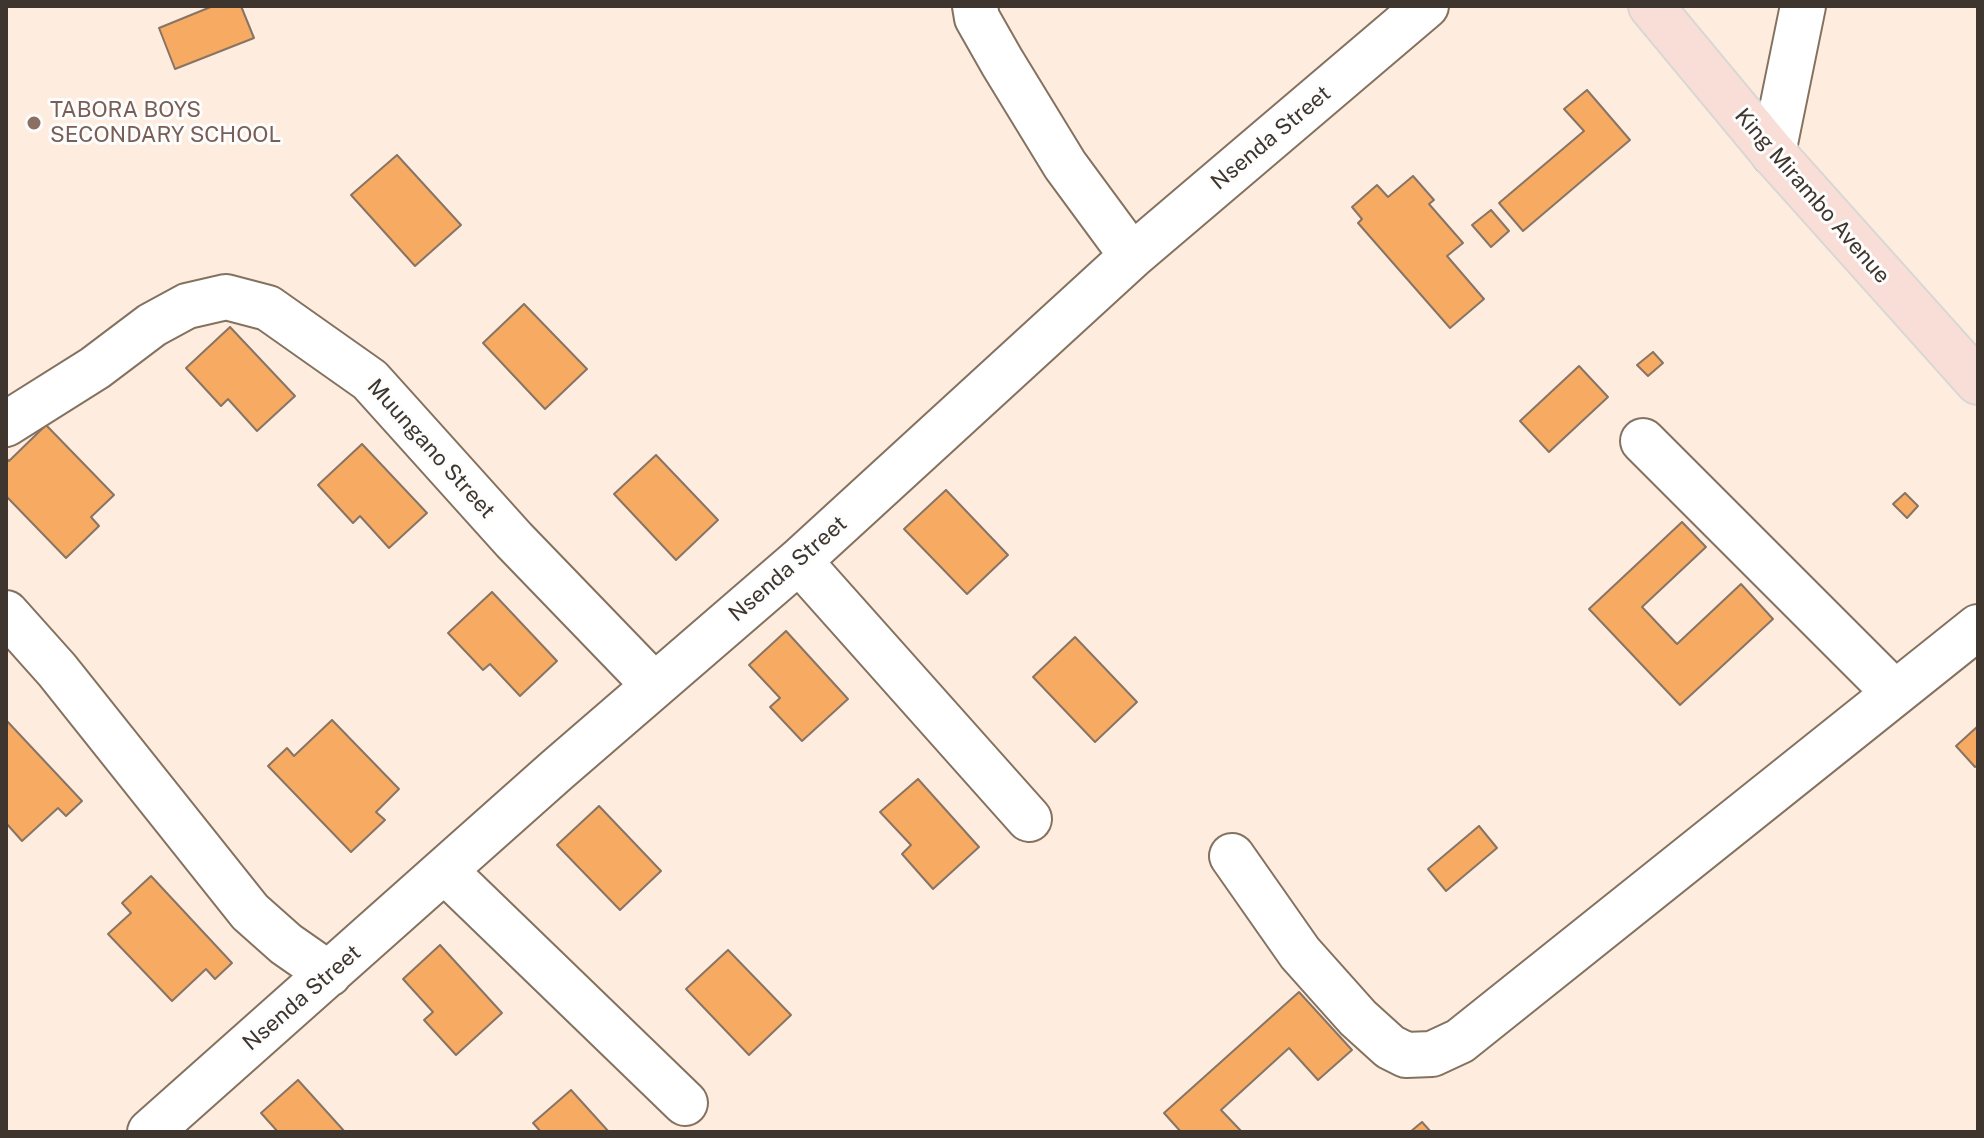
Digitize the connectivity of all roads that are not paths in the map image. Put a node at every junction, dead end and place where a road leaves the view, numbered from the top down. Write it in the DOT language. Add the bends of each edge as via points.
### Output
graph roads {
  1 [pos="975,6"];
  2 [pos="1426,6"];
  3 [pos="1651,6"];
  4 [pos="1803,6"];
  5 [pos="1773,153"];
  6 [pos="1132,256"];
  7 [pos="1978,382"];
  8 [pos="6,424"];
  9 [pos="1643,441"];
  10 [pos="799,561"];
  11 [pos="6,613"];
  12 [pos="1978,627"];
  13 [pos="654,685"];
  14 [pos="1894,692"];
  15 [pos="1029,819"];
  16 [pos="1232,856"];
  17 [pos="445,871"];
  18 [pos="329,974"];
  19 [pos="685,1103"];
  20 [pos="150,1132"];
  1 -- 6 [label="street" via="977,18 1065,165"];
  2 -- 6 [label="street, Nsenda Street"];
  3 -- 5 [label="main road, King Mirambo Avenue"];
  4 -- 5 [label="street"];
  5 -- 7 [label="main road, King Mirambo Avenue"];
  6 -- 10 [label="street, Nsenda Street"];
  8 -- 13 [label="street, Muungano Street" via="187,306 226,297 268,308 370,380"];
  9 -- 14 [label="street"];
  10 -- 13 [label="street, Nsenda Street"];
  10 -- 15 [label="street"];
  11 -- 18 [label="street" via="250,912"];
  12 -- 14 [label="street"];
  13 -- 17 [label="street, Nsenda Street"];
  14 -- 16 [label="street" via="1460,1041 1432,1054 1406,1055 1358,1018 1300,953"];
  17 -- 18 [label="street, Nsenda Street"];
  17 -- 19 [label="street"];
  18 -- 20 [label="street, Nsenda Street"];
}
